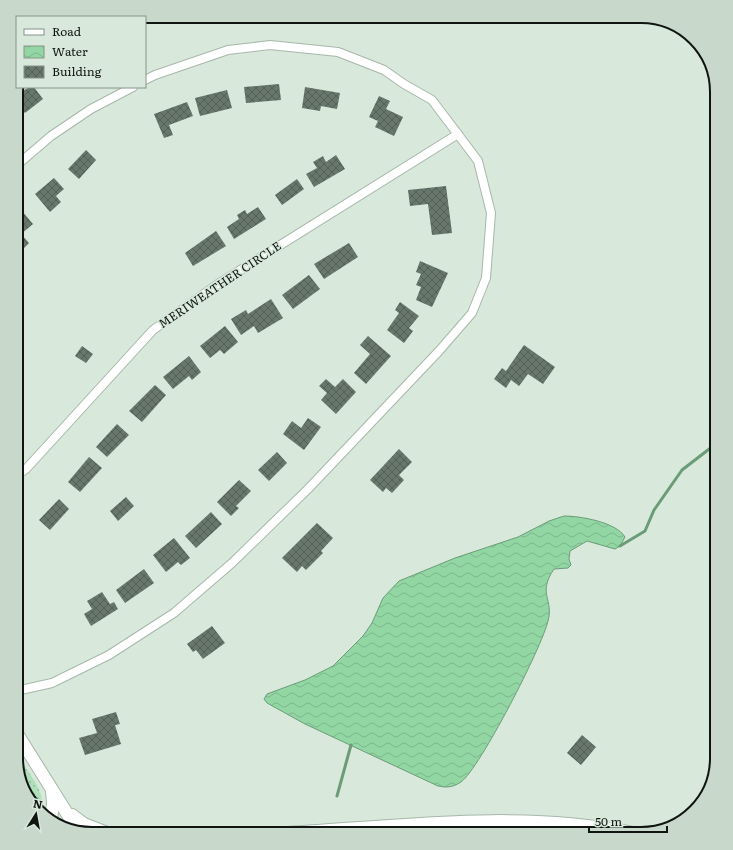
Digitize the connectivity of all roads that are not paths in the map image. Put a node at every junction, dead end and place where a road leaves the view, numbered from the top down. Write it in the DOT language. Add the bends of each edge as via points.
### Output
graph roads {
  1 [pos="146,80"];
  2 [pos="131,88"];
  3 [pos="458,134"];
  4 [pos="23,160"];
  5 [pos="23,471"];
  6 [pos="23,689"];
  7 [pos="23,743"];
  8 [pos="51,788"];
  9 [pos="52,794"];
  10 [pos="66,812"];
  11 [pos="74,825"];
  12 [pos="92,827"];
  13 [pos="393,827"];
  14 [pos="586,827"];
  1 -- 3 [label="street" via="228,50 270,45 338,52 384,70 432,100"];
  2 -- 4 [label="street" via="91,109"];
  3 -- 5 [label="street, MERIWEATHER CIRCLE" via="218,284 153,330"];
  3 -- 6 [label="street" via="478,161 491,213 486,278 472,313 389,406 308,488 232,563 174,613 109,655 52,683"];
  7 -- 8 [label="main road"];
  8 -- 9 [label="main road"];
  8 -- 10 [label="main road"];
  10 -- 11 [label="main road"];
  10 -- 12 [label="main road"];
  13 -- 14 [label="main road" via="472,822 564,824"];
}
